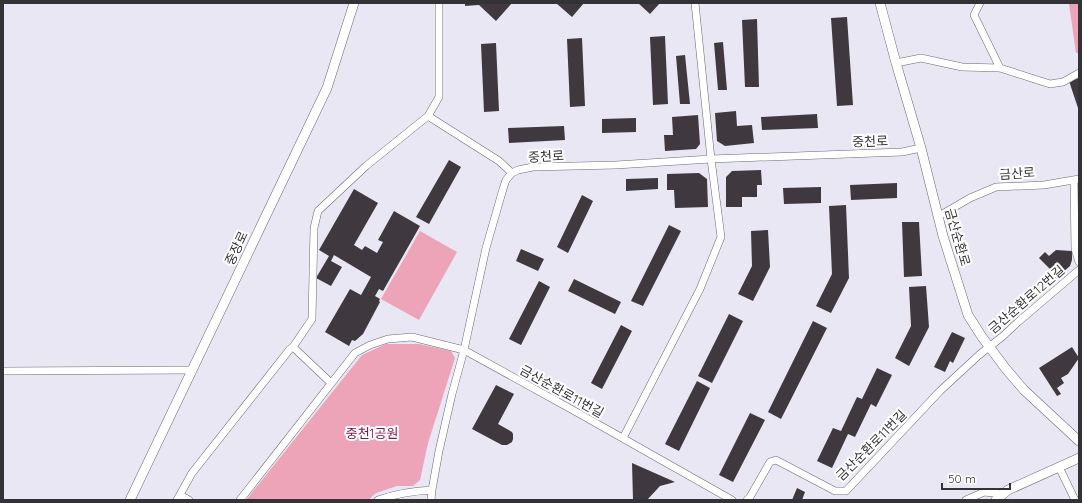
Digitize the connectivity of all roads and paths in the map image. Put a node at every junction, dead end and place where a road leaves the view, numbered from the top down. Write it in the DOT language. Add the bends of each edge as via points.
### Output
graph roads {
  1 [pos="354,3"];
  2 [pos="439,3"];
  3 [pos="695,3"];
  4 [pos="880,3"];
  5 [pos="980,3"];
  6 [pos="896,63"];
  7 [pos="1000,68"];
  8 [pos="1079,73"];
  9 [pos="428,116"];
  10 [pos="920,148"];
  11 [pos="711,159"];
  12 [pos="512,173"];
  13 [pos="1076,179"];
  14 [pos="939,216"];
  15 [pos="1079,262"];
  16 [pos="1079,270"];
  17 [pos="293,347"];
  18 [pos="989,347"];
  19 [pos="464,350"];
  20 [pos="192,370"];
  21 [pos="3,371"];
  22 [pos="331,383"];
  23 [pos="623,438"];
  24 [pos="1079,441"];
  25 [pos="1079,458"];
  26 [pos="1059,467"];
  27 [pos="432,490"];
  28 [pos="999,497"];
  29 [pos="178,498"];
  30 [pos="130,500"];
  31 [pos="189,500"];
  32 [pos="240,500"];
  33 [pos="378,500"];
  34 [pos="432,500"];
  35 [pos="732,500"];
  36 [pos="747,500"];
  37 [pos="966,500"];
  38 [pos="1075,500"];
  1 -- 20 [label="street, 중장로" via="327,88"];
  2 -- 9 [label="street" via="438,97"];
  3 -- 11 [label="street"];
  4 -- 6 [label="street, 금산순환로"];
  5 -- 7 [label="street" via="974,16"];
  6 -- 7 [label="street" via="921,58 962,67"];
  6 -- 10 [label="street, 금산순환로"];
  7 -- 8 [label="street" via="1050,84 1064,82"];
  9 -- 12 [label="street" via="499,160"];
  9 -- 17 [label="street" via="366,166 318,212 314,228 312,319"];
  10 -- 11 [label="street, 중천로" via="902,152"];
  10 -- 14 [label="street, 금산순환로"];
  11 -- 12 [label="street, 중천로" via="533,167"];
  11 -- 23 [label="street" via="721,237 700,289"];
  12 -- 19 [label="street, 중천로" via="506,180 486,248"];
  13 -- 14 [label="street, 금산로" via="1044,185 996,187"];
  13 -- 15 [label="street, 금산순환로12번길" via="1075,249"];
  14 -- 18 [label="street, 금산순환로" via="968,315"];
  16 -- 18 [label="street, 금산순환로12번길"];
  17 -- 22 [label="street"];
  17 -- 29 [label="street" via="192,473"];
  18 -- 24 [label="street, 금산순환로" via="1024,390"];
  18 -- 36 [label="street, 금산순환로11번길" via="940,391 846,491 835,491 776,460 770,462"];
  19 -- 22 [label="street, 금산순환로11번길" via="412,337 388,339 355,353"];
  19 -- 23 [label="street, 금산순환로11번길"];
  19 -- 27 [label="street, 중천로"];
  20 -- 21 [label="street"];
  20 -- 30 [label="street, 중장로"];
  22 -- 32 [label="street, 금산순환로11번길"];
  23 -- 35 [label="street, 금산순환로11번길"];
  25 -- 26 [label="street"];
  26 -- 28 [label="street" via="1008,490"];
  26 -- 38 [label="street"];
  27 -- 33 [label="street" via="408,492"];
  27 -- 34 [label="street, 중천로"];
  28 -- 37 [label="street" via="984,492"];
  29 -- 31 [label="street"];
}
